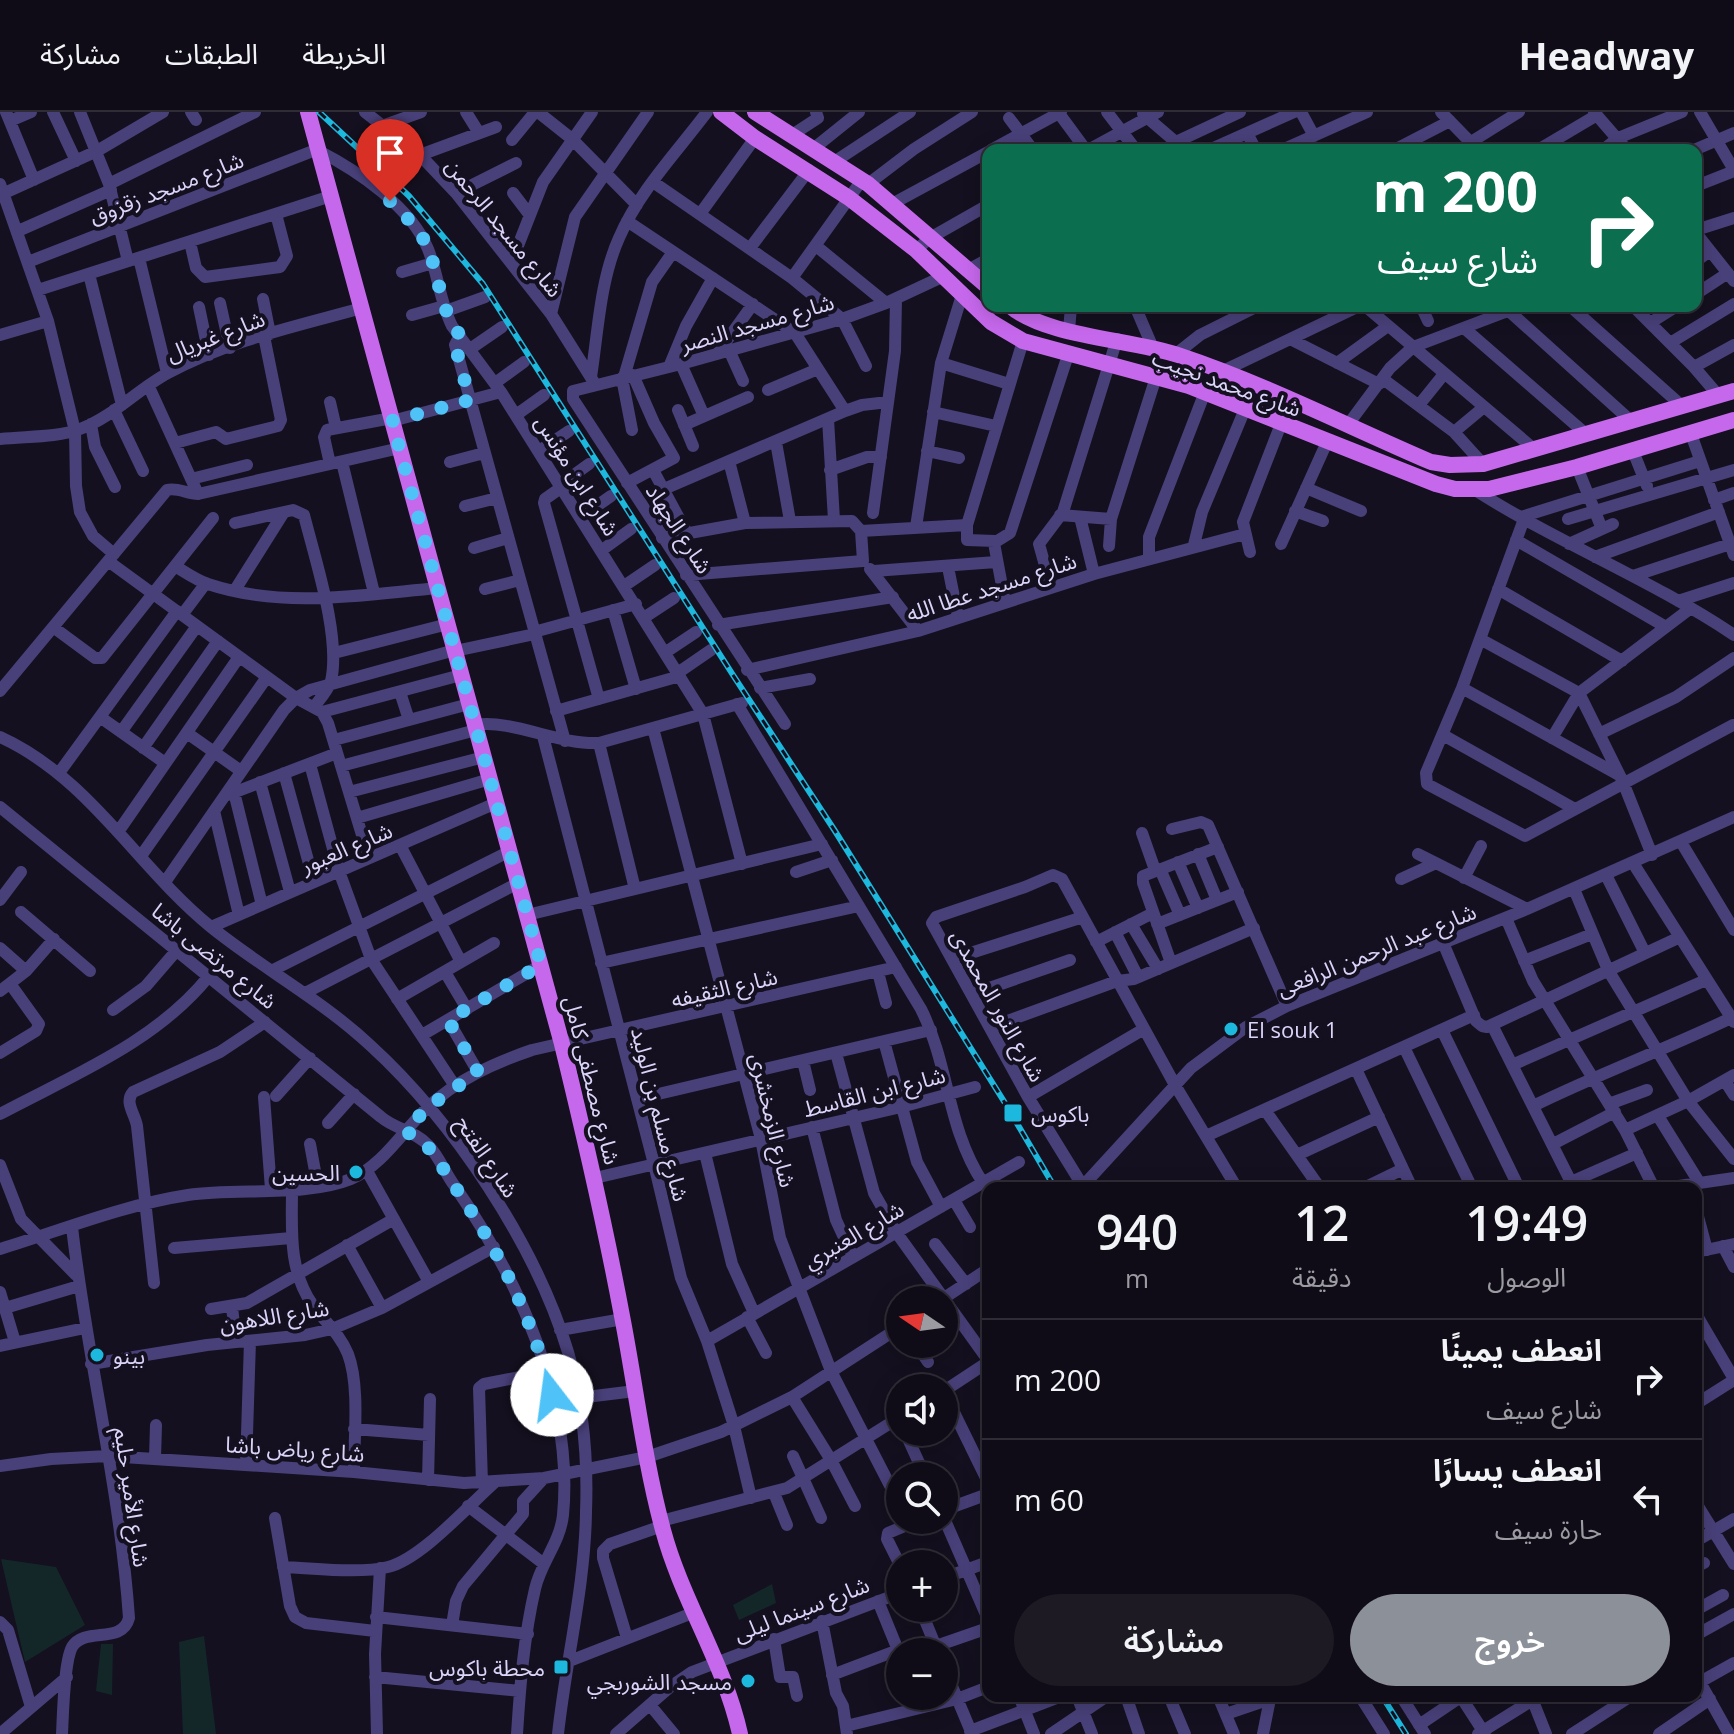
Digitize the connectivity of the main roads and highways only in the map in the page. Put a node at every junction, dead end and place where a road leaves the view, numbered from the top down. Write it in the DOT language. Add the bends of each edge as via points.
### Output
graph roads {
  1 [pos="721,112"];
  2 [pos="760,113"];
  3 [pos="307,114"];
  4 [pos="982,282"];
  5 [pos="1021,312"];
  6 [pos="1726,393"];
  7 [pos="1285,398"];
  8 [pos="1734,420"];
  9 [pos="1278,422"];
  10 [pos="1353,429"];
  11 [pos="1349,452"];
  12 [pos="740,1734"];
  1 -- 9 [label="main road, شارع محمد نجيب" via="849,198 916,250 991,322 1023,341 1205,392"];
  2 -- 4 [label="main road" via="865,182"];
  3 -- 12 [label="main road, شارع مصطفى كامل" via="562,1044 595,1178 662,1524 732,1700"];
  5 -- 7 [label="main road, شارع محمد نجيب" via="1069,331 1176,354"];
  6 -- 10 [label="main road, شارع محمد نجيب" via="1483,464 1431,462"];
  7 -- 9 [label="main road"];
  7 -- 10 [label="main road, شارع محمد نجيب"];
  8 -- 11 [label="main road, شارع محمد نجيب" via="1577,467 1475,490 1436,484"];
  9 -- 11 [label="main road, شارع محمد نجيب"];
  10 -- 11 [label="main road"];
}
